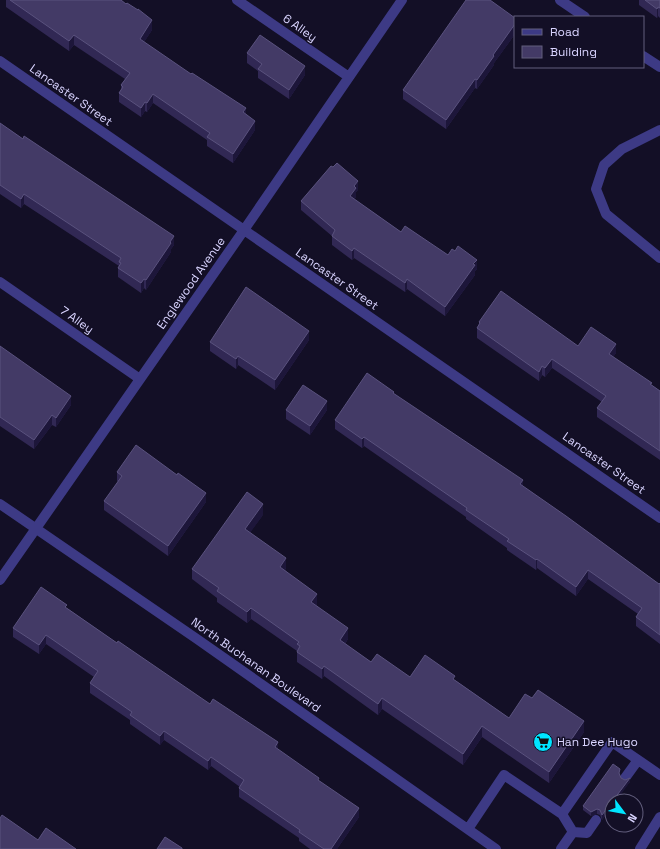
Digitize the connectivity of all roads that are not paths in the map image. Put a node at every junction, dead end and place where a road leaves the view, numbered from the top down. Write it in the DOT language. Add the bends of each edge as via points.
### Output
graph roads {
  1 [pos="237,0"];
  2 [pos="402,0"];
  3 [pos="560,0"];
  4 [pos="584,16"];
  5 [pos="644,57"];
  6 [pos="0,61"];
  7 [pos="660,67"];
  8 [pos="349,77"];
  9 [pos="660,130"];
  10 [pos="244,230"];
  11 [pos="660,258"];
  12 [pos="0,282"];
  13 [pos="140,379"];
  14 [pos="0,504"];
  15 [pos="660,518"];
  16 [pos="36,528"];
  17 [pos="0,580"];
  18 [pos="638,760"];
  19 [pos="660,775"];
  20 [pos="626,778"];
  21 [pos="562,814"];
  22 [pos="660,817"];
  23 [pos="596,820"];
  24 [pos="468,829"];
  25 [pos="573,832"];
  26 [pos="496,849"];
  27 [pos="561,849"];
  28 [pos="640,849"];
  1 -- 8 [label="street, 6 Alley"];
  2 -- 8 [label="street, Englewood Avenue"];
  3 -- 4 [label="street"];
  5 -- 7 [label="street"];
  6 -- 10 [label="street, Lancaster Street"];
  8 -- 10 [label="street, Englewood Avenue"];
  9 -- 11 [label="street" via="622,149 604,165 596,190 606,214"];
  10 -- 13 [label="street, Englewood Avenue"];
  10 -- 15 [label="street, Lancaster Street"];
  12 -- 13 [label="street, 7 Alley"];
  13 -- 16 [label="street, Englewood Avenue"];
  14 -- 16 [label="street, North Buchanan Boulevard"];
  16 -- 17 [label="street, Englewood Avenue"];
  16 -- 24 [label="street, North Buchanan Boulevard"];
  18 -- 19 [label="street"];
  18 -- 20 [label="street"];
  18 -- 21 [label="street" via="612,742"];
  21 -- 24 [label="street" via="504,775"];
  21 -- 25 [label="street"];
  22 -- 28 [label="street"];
  23 -- 25 [label="street" via="587,833"];
  24 -- 26 [label="street, North Buchanan Boulevard"];
  25 -- 27 [label="street"];
}
